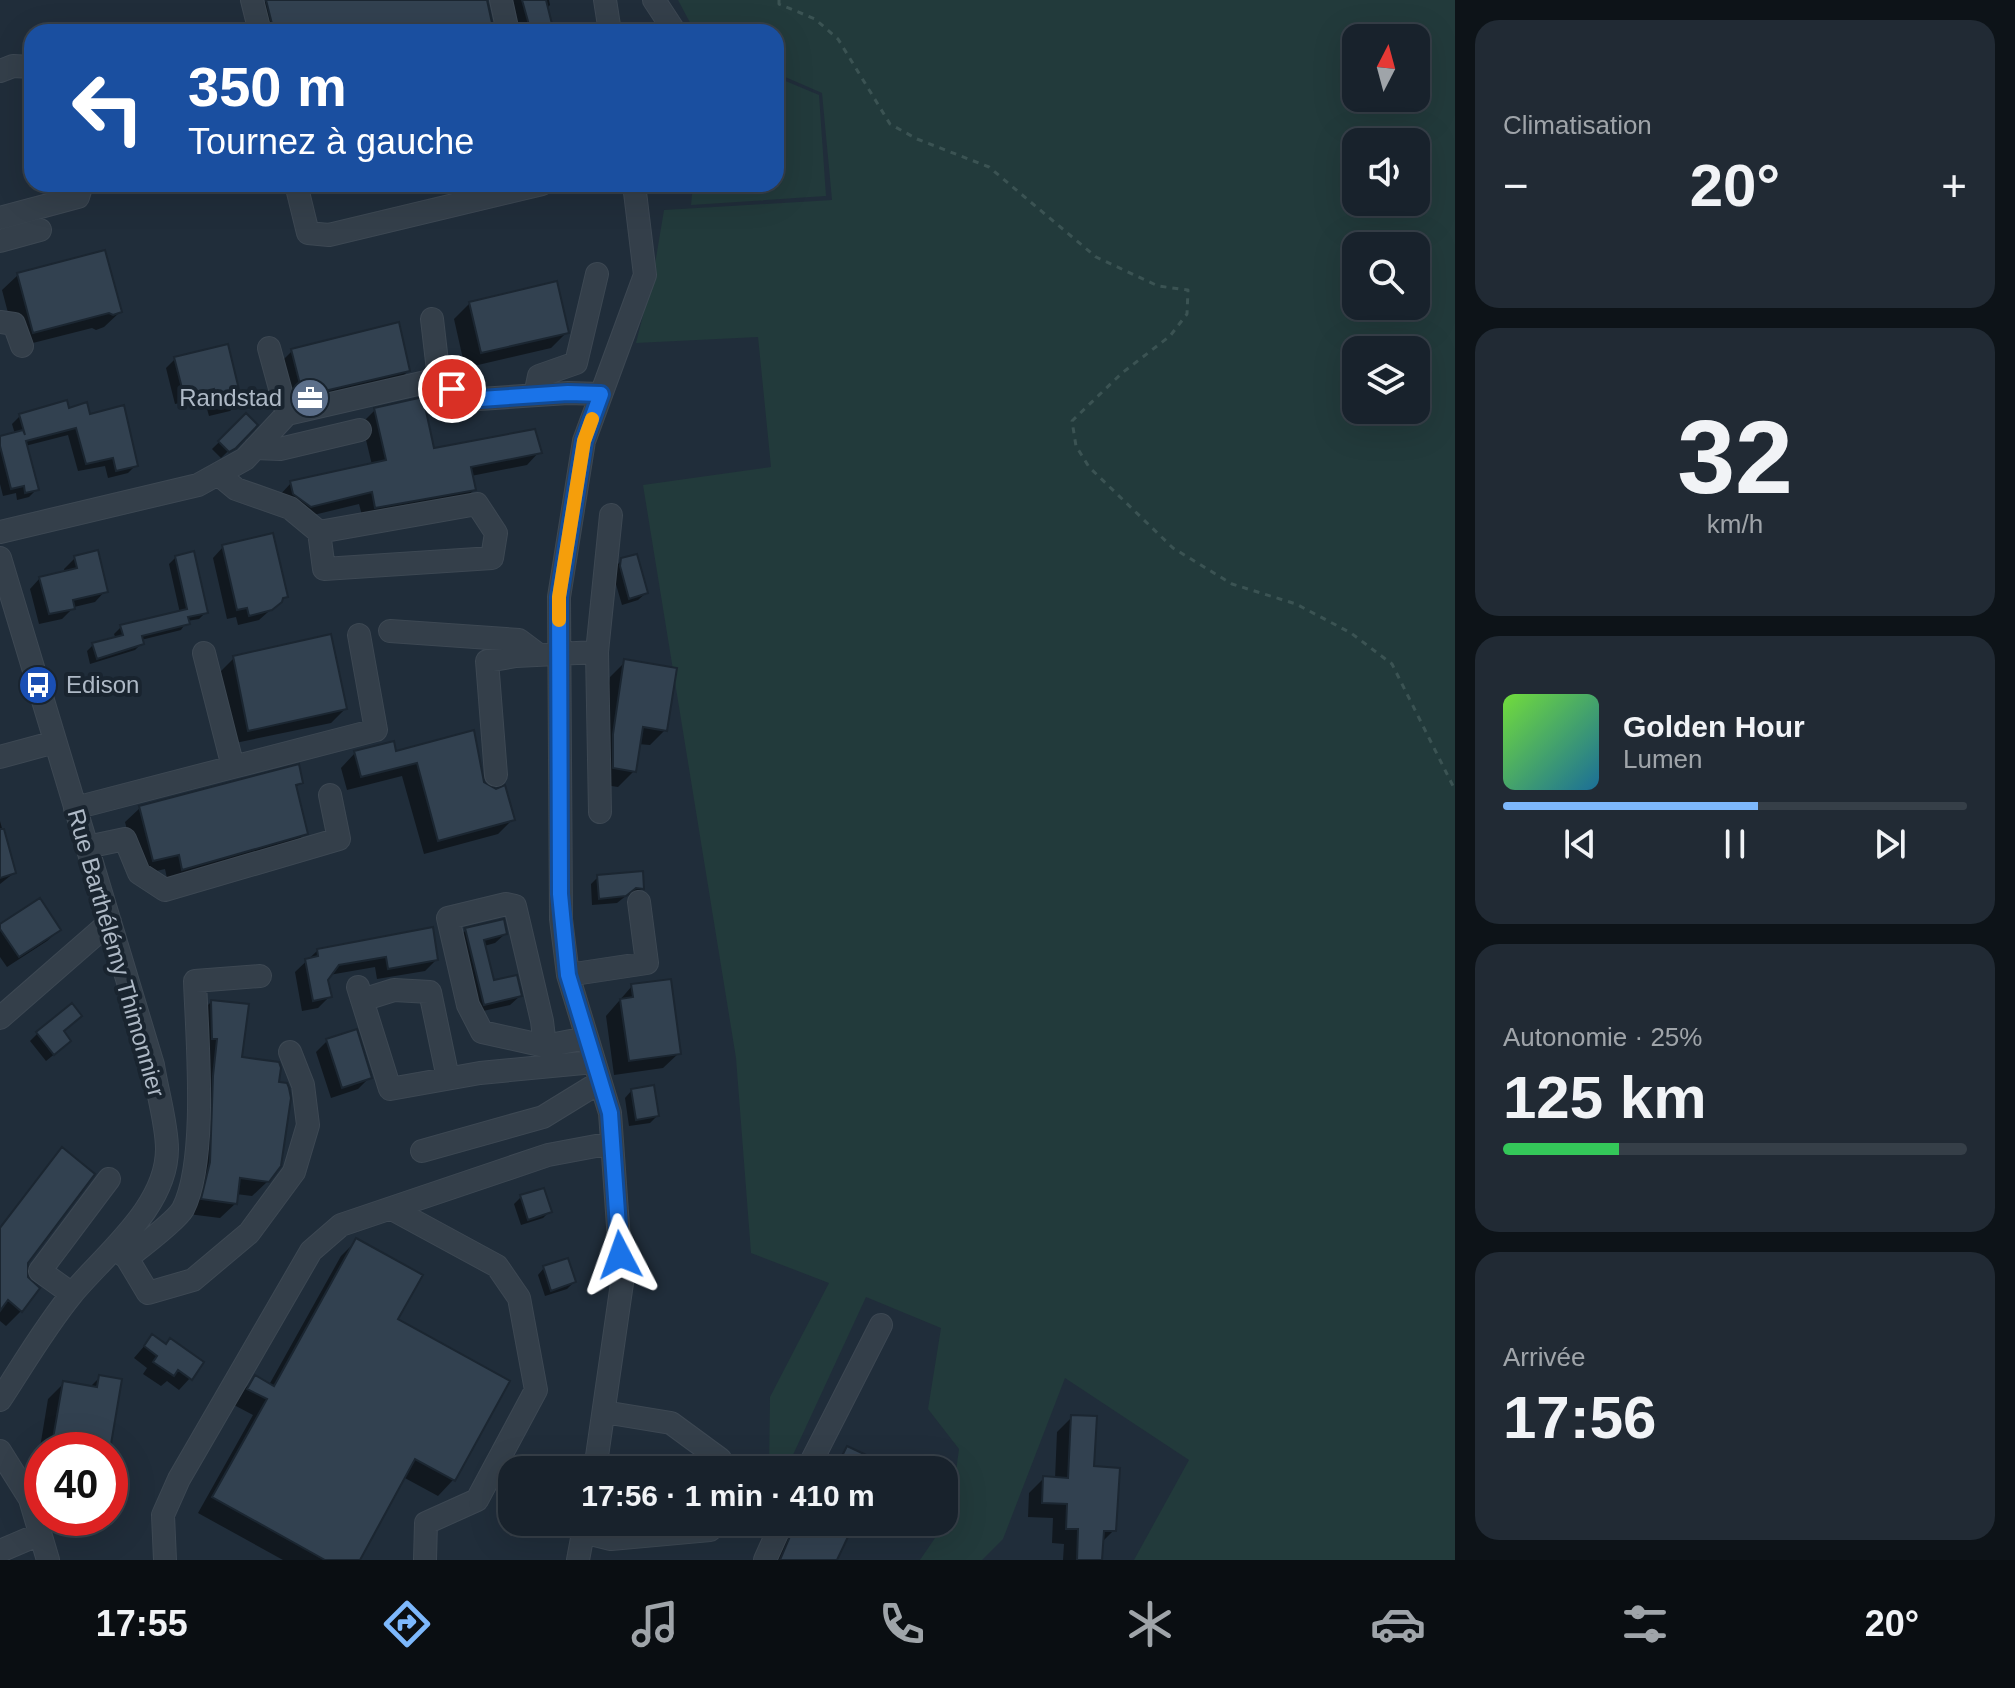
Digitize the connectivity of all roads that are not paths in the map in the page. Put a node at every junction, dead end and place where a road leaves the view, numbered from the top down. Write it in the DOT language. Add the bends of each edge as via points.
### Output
graph roads {
  1 [pos="252,0"];
  2 [pos="501,0"];
  3 [pos="605,0"];
  4 [pos="654,0"];
  5 [pos="258,24"];
  6 [pos="506,24"];
  7 [pos="609,24"];
  8 [pos="670,24"];
  9 [pos="24,67"];
  10 [pos="0,71"];
  11 [pos="80,192"];
  12 [pos="298,192"];
  13 [pos="509,192"];
  14 [pos="635,192"];
  15 [pos="0,218"];
  16 [pos="40,230"];
  17 [pos="0,241"];
  18 [pos="597,274"];
  19 [pos="432,319"];
  20 [pos="0,322"];
  21 [pos="22,346"];
  22 [pos="269,348"];
  23 [pos="439,379"];
  24 [pos="601,394"];
  25 [pos="535,395"];
  26 [pos="287,414"];
  27 [pos="360,430"];
  28 [pos="255,448"];
  29 [pos="208,480"];
  30 [pos="611,515"];
  31 [pos="0,532"];
  32 [pos="319,532"];
  33 [pos="0,558"];
  34 [pos="390,631"];
  35 [pos="359,635"];
  36 [pos="597,652"];
  37 [pos="204,653"];
  38 [pos="549,655"];
  39 [pos="55,742"];
  40 [pos="0,757"];
  41 [pos="233,767"];
  42 [pos="496,775"];
  43 [pos="330,795"];
  44 [pos="75,808"];
  45 [pos="600,812"];
  46 [pos="87,847"];
  47 [pos="639,902"];
  48 [pos="110,922"];
  49 [pos="568,975"];
  50 [pos="260,976"];
  51 [pos="0,1018"];
  52 [pos="586,1038"];
  53 [pos="545,1046"];
  54 [pos="290,1052"];
  55 [pos="597,1072"];
  56 [pos="448,1078"];
  57 [pos="612,1143"];
  58 [pos="422,1151"];
  59 [pos="109,1179"];
  60 [pos="392,1209"];
  61 [pos="121,1254"];
  62 [pos="72,1294"];
  63 [pos="881,1325"];
  64 [pos="0,1400"];
  65 [pos="604,1412"];
  66 [pos="0,1451"];
  67 [pos="597,1456"];
  68 [pos="716,1456"];
  69 [pos="814,1456"];
  70 [pos="24,1489"];
  71 [pos="35,1536"];
  72 [pos="41,1536"];
  73 [pos="582,1536"];
  74 [pos="604,1536"];
  75 [pos="644,1536"];
  76 [pos="776,1536"];
  77 [pos="0,1551"];
  78 [pos="48,1560"];
  79 [pos="165,1560"];
  80 [pos="425,1560"];
  81 [pos="578,1560"];
  82 [pos="765,1560"];
  1 -- 5 [label="street"];
  2 -- 6 [label="street"];
  3 -- 7 [label="street"];
  4 -- 8 [label="street"];
  9 -- 10 [label="street"];
  11 -- 15 [label="street" via="78,197"];
  12 -- 13 [label="street" via="308,233 329,235"];
  14 -- 24 [label="street" via="645,275"];
  16 -- 17 [label="street"];
  18 -- 25 [label="street" via="576,363 539,376"];
  19 -- 23 [label="street"];
  20 -- 21 [label="street" via="14,324"];
  22 -- 26 [label="street"];
  23 -- 25 [label="street" via="465,400"];
  23 -- 26 [label="street"];
  24 -- 25 [label="street"];
  24 -- 38 [label="street" via="581,456"];
  26 -- 28 [label="street"];
  27 -- 28 [label="street" via="280,449"];
  28 -- 29 [label="street"];
  29 -- 31 [label="street"];
  29 -- 32 [label="street" via="290,508"];
  30 -- 36 [label="street"];
  32 -- 32 [label="street" via="477,504 496,533 492,558 324,569"];
  33 -- 39 [label="street, Rue Barthélémy Thimonnier"];
  34 -- 38 [label="street" via="519,640"];
  35 -- 41 [label="street" via="376,730"];
  36 -- 38 [label="street"];
  36 -- 45 [label="street"];
  37 -- 41 [label="street"];
  38 -- 42 [label="street" via="487,661"];
  38 -- 49 [label="street"];
  39 -- 40 [label="street"];
  39 -- 44 [label="street, Rue Barthélémy Thimonnier"];
  41 -- 44 [label="street"];
  43 -- 46 [label="street" via="339,839 165,890 139,873 125,839"];
  44 -- 46 [label="street, Rue Barthélémy Thimonnier"];
  46 -- 48 [label="street, Rue Barthélémy Thimonnier"];
  47 -- 49 [label="street" via="647,963"];
  48 -- 51 [label="street"];
  48 -- 61 [label="street, Rue Barthélémy Thimonnier" via="153,1065 167,1150 160,1183"];
  49 -- 52 [label="street"];
  50 -- 61 [label="street" via="195,981 195,1171 182,1211"];
  52 -- 53 [label="street"];
  52 -- 55 [label="street"];
  53 -- 53 [label="street" via="515,906 448,918 468,1005 482,1032"];
  54 -- 61 [label="street" via="303,1085 308,1125 294,1172 249,1233 193,1280 148,1293"];
  55 -- 56 [label="street"];
  55 -- 57 [label="street" via="610,1113"];
  55 -- 58 [label="street" via="543,1117"];
  56 -- 56 [label="street" via="390,1089 360,993 430,992"];
  57 -- 60 [label="street" via="548,1155"];
  57 -- 65 [label="street" via="622,1283"];
  59 -- 62 [label="street" via="40,1271"];
  60 -- 79 [label="street" via="341,1225 311,1251 179,1479 163,1515"];
  60 -- 80 [label="street" via="497,1266 519,1298 536,1390 477,1500 426,1523"];
  61 -- 62 [label="street, Rue Barthélémy Thimonnier"];
  62 -- 64 [label="street, Rue Barthélémy Thimonnier"];
  63 -- 69 [label="street"];
  65 -- 67 [label="street"];
  65 -- 68 [label="street" via="671,1423"];
  66 -- 70 [label="street"];
  71 -- 77 [label="street"];
  72 -- 78 [label="street"];
  73 -- 81 [label="street"];
  74 -- 75 [label="street"];
  76 -- 82 [label="street"];
}
